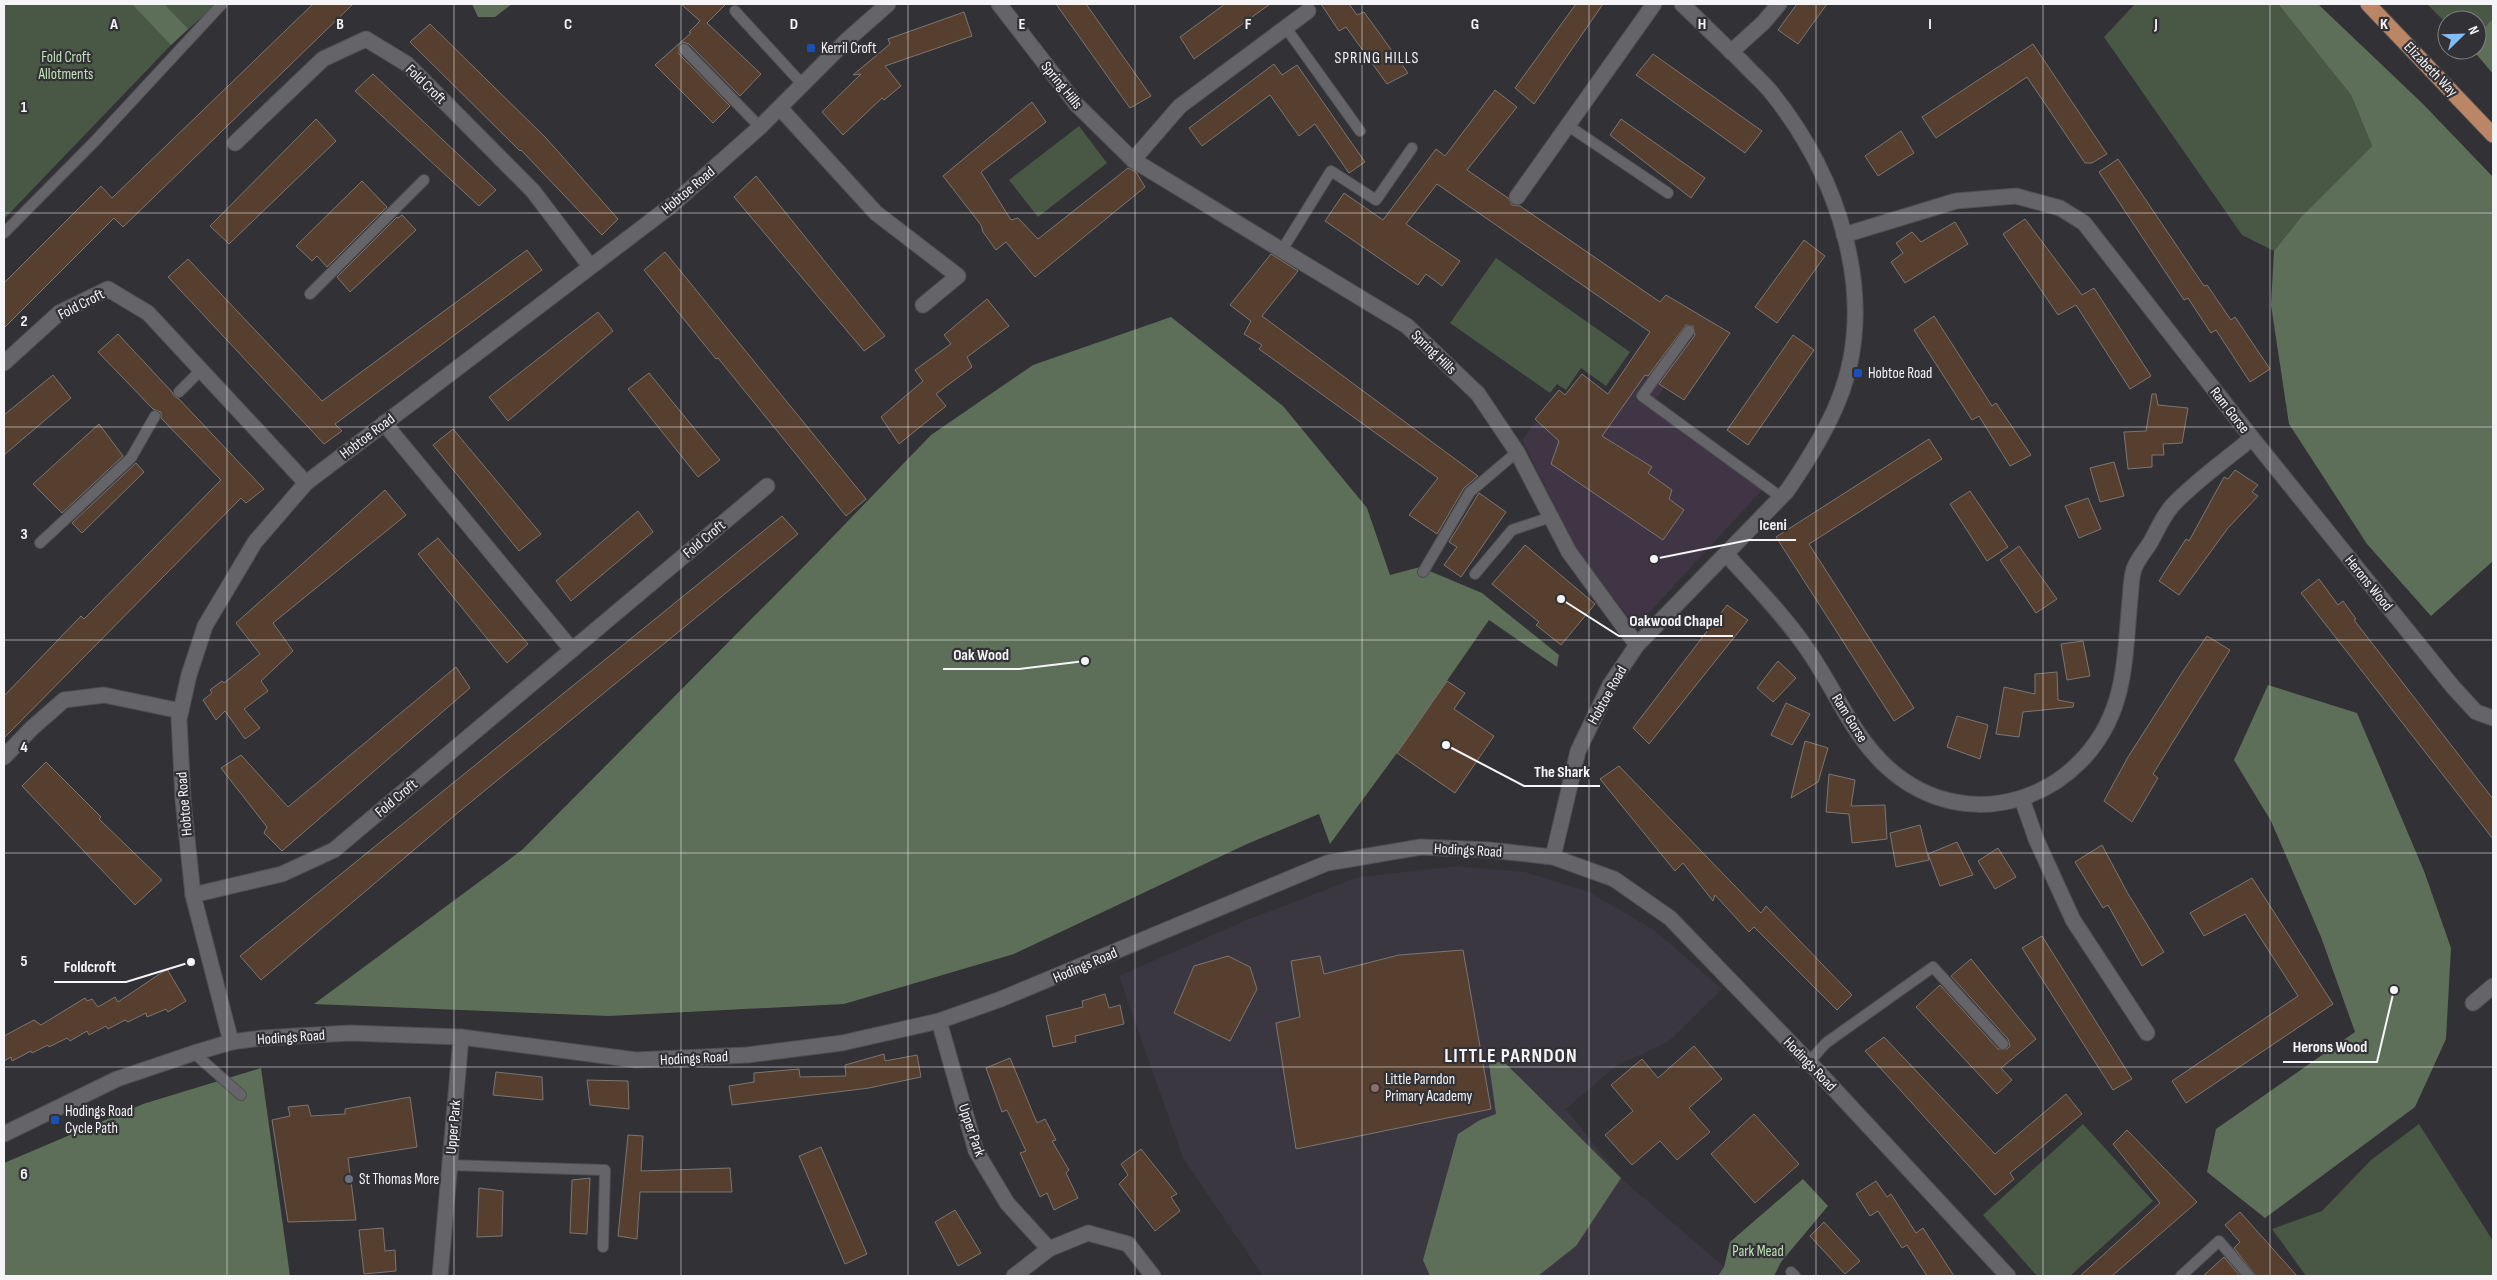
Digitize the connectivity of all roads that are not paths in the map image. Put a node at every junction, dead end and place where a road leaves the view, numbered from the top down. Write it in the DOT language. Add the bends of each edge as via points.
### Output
graph roads {
  1 [pos="222,4"];
  2 [pos="888,4"];
  3 [pos="999,4"];
  4 [pos="1654,4"];
  5 [pos="1682,4"];
  6 [pos="1779,4"];
  7 [pos="2368,4"];
  8 [pos="735,11"];
  9 [pos="1308,11"];
  10 [pos="1286,28"];
  11 [pos="684,49"];
  12 [pos="1731,52"];
  13 [pos="803,85"];
  14 [pos="780,108"];
  15 [pos="1567,125"];
  16 [pos="760,127"];
  17 [pos="1360,131"];
  18 [pos="2493,134"];
  19 [pos="234,143"];
  20 [pos="1412,148"];
  21 [pos="1133,160"];
  22 [pos="424,180"];
  23 [pos="1668,193"];
  24 [pos="1516,197"];
  25 [pos="4,233"];
  26 [pos="1844,235"];
  27 [pos="1282,250"];
  28 [pos="590,266"];
  29 [pos="310,294"];
  30 [pos="924,305"];
  31 [pos="1689,330"];
  32 [pos="4,363"];
  33 [pos="201,370"];
  34 [pos="179,392"];
  35 [pos="154,416"];
  36 [pos="384,423"];
  37 [pos="2252,438"];
  38 [pos="1517,452"];
  39 [pos="306,483"];
  40 [pos="767,486"];
  41 [pos="1782,498"];
  42 [pos="1551,517"];
  43 [pos="40,543"];
  44 [pos="1726,554"];
  45 [pos="1423,572"];
  46 [pos="1475,574"];
  47 [pos="1637,645"];
  48 [pos="572,650"];
  49 [pos="181,711"];
  50 [pos="2493,718"];
  51 [pos="4,757"];
  52 [pos="2022,799"];
  53 [pos="1553,858"];
  54 [pos="193,895"];
  55 [pos="2493,986"];
  56 [pos="2472,1004"];
  57 [pos="939,1021"];
  58 [pos="2147,1033"];
  59 [pos="461,1037"];
  60 [pos="231,1042"];
  61 [pos="2004,1044"];
  62 [pos="194,1053"];
  63 [pos="1809,1062"];
  64 [pos="241,1095"];
  65 [pos="4,1134"];
  66 [pos="449,1164"];
  67 [pos="604,1247"];
  68 [pos="1049,1249"];
  69 [pos="2005,1275"];
  70 [pos="440,1276"];
  71 [pos="1014,1276"];
  72 [pos="1154,1276"];
  73 [pos="2181,1276"];
  74 [pos="2249,1276"];
  1 -- 25 [label="lane"];
  2 -- 13 [label="street, Hobtoe Road"];
  3 -- 21 [label="street, Spring Hills" via="1077,105"];
  4 -- 15 [label="street"];
  5 -- 12 [label="street, Hobtoe Road"];
  6 -- 12 [label="street"];
  7 -- 18 [label="main road, Elizabeth Way"];
  8 -- 13 [label="lane"];
  9 -- 10 [label="street"];
  10 -- 17 [label="lane"];
  10 -- 21 [label="street" via="1180,106"];
  11 -- 16 [label="lane"];
  12 -- 26 [label="street, Hobtoe Road" via="1769,90 1798,127 1836,205"];
  13 -- 14 [label="street, Hobtoe Road"];
  14 -- 16 [label="street, Hobtoe Road"];
  14 -- 30 [label="street" via="876,213 958,276"];
  15 -- 23 [label="lane"];
  15 -- 24 [label="street"];
  16 -- 28 [label="street, Hobtoe Road" via="672,205"];
  19 -- 28 [label="street, Fold Croft" via="323,59 366,39 407,64 533,190"];
  20 -- 27 [label="lane" via="1376,200 1331,171"];
  21 -- 27 [label="street, Spring Hills"];
  22 -- 29 [label="lane"];
  26 -- 37 [label="street, Ram Gorse" via="1956,201 2016,196 2060,208 2084,223"];
  26 -- 41 [label="street, Hobtoe Road" via="1854,289 1855,334 1848,369 1839,399 1825,428"];
  27 -- 38 [label="street, Spring Hills" via="1407,326 1478,394"];
  28 -- 36 [label="street, Hobtoe Road"];
  31 -- 41 [label="lane" via="1642,396"];
  32 -- 33 [label="street, Fold Croft" via="59,313 108,289 148,313"];
  33 -- 34 [label="lane"];
  33 -- 39 [label="street, Fold Croft"];
  35 -- 43 [label="lane" via="131,458"];
  36 -- 39 [label="street, Hobtoe Road"];
  36 -- 48 [label="street"];
  37 -- 50 [label="street, Herons Wood" via="2453,687 2476,712"];
  37 -- 52 [label="street, Ram Gorse" via="2172,506 2134,569 2118,698 2095,746 2047,788"];
  38 -- 42 [label="street, Spring Hills"];
  38 -- 45 [label="lane" via="1470,492"];
  39 -- 49 [label="street, Hobtoe Road" via="255,542 205,626"];
  40 -- 48 [label="street, Fold Croft"];
  41 -- 44 [label="street, Hobtoe Road"];
  42 -- 46 [label="lane" via="1512,530"];
  42 -- 47 [label="street, Spring Hills" via="1569,552"];
  44 -- 47 [label="street, Hobtoe Road"];
  44 -- 52 [label="street, Ram Gorse" via="1805,646 1867,746 1887,768 1911,786 1940,799 1977,805 1996,805"];
  47 -- 53 [label="street, Hobtoe Road" via="1610,685 1578,751"];
  48 -- 54 [label="street, Fold Croft" via="334,850 282,874"];
  49 -- 51 [label="street" via="104,695 64,700"];
  49 -- 54 [label="street, Hobtoe Road" via="183,800"];
  52 -- 58 [label="street" via="2036,839 2073,920"];
  53 -- 57 [label="street, Hodings Road" via="1490,850 1420,847 1327,863 1071,972"];
  53 -- 63 [label="street, Hodings Road" via="1614,880 1670,918"];
  54 -- 60 [label="street, Hobtoe Road"];
  55 -- 56 [label="street"];
  57 -- 59 [label="street, Hodings Road" via="842,1043 776,1052 636,1060"];
  57 -- 68 [label="street, Upper Park" via="976,1151 1007,1203"];
  59 -- 60 [label="street, Hodings Road" via="350,1033"];
  59 -- 66 [label="street, Upper Park"];
  60 -- 62 [label="street, Hodings Road"];
  61 -- 63 [label="lane" via="1932,967 1826,1043"];
  62 -- 64 [label="lane"];
  62 -- 65 [label="street, Hodings Road" via="117,1079"];
  63 -- 69 [label="street, Hodings Road"];
  66 -- 67 [label="lane" via="605,1170"];
  66 -- 70 [label="street, Upper Park"];
  68 -- 71 [label="street"];
  68 -- 72 [label="street" via="1088,1233 1128,1244"];
  73 -- 74 [label="lane" via="2219,1241"];
}
